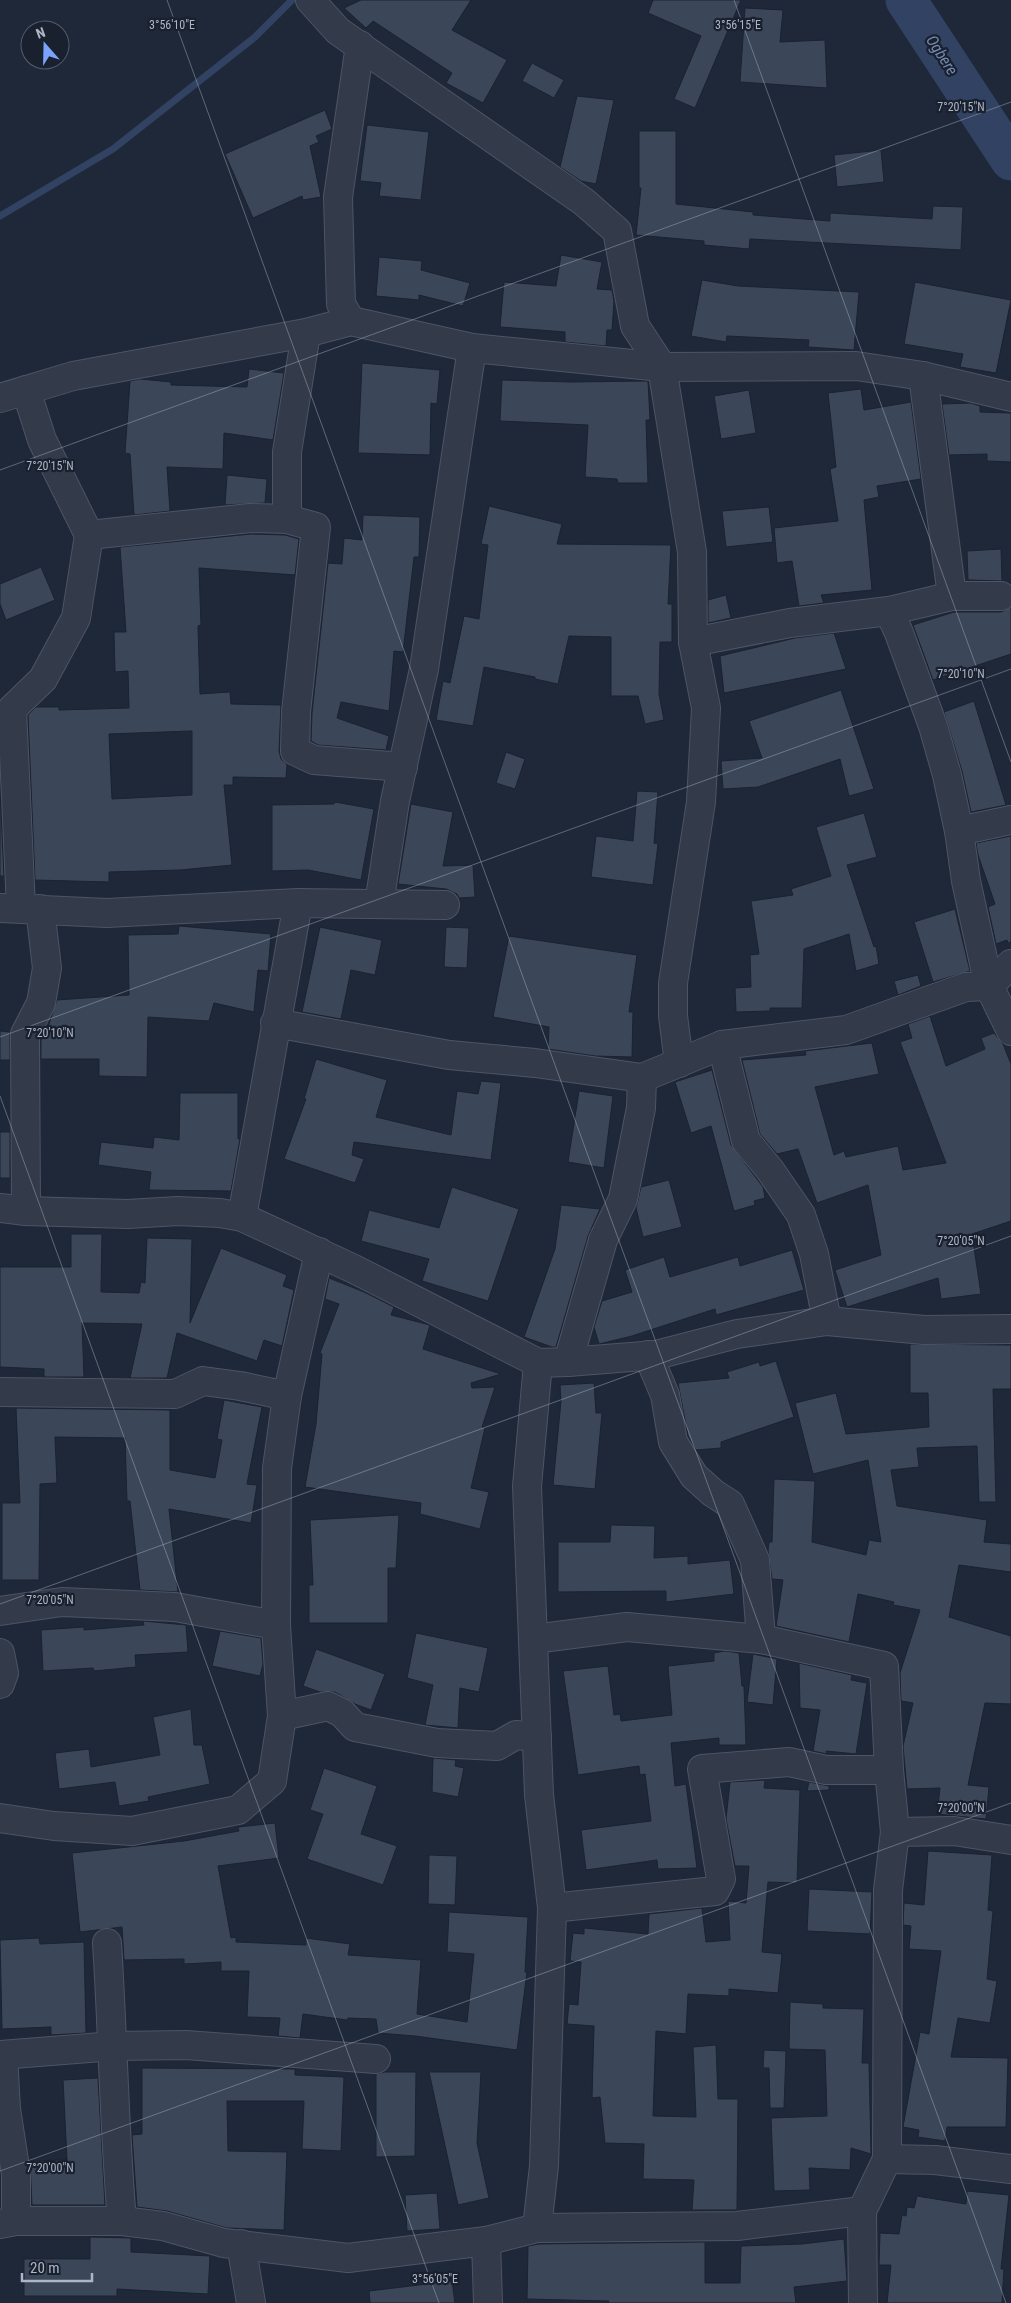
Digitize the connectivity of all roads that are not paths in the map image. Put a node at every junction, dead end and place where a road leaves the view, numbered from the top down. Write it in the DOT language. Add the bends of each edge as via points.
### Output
graph roads {
  1 [pos="310,0"];
  2 [pos="360,44"];
  3 [pos="350,321"];
  4 [pos="306,333"];
  5 [pos="472,348"];
  6 [pos="662,367"];
  7 [pos="923,376"];
  8 [pos="26,390"];
  9 [pos="1011,397"];
  10 [pos="0,398"];
  11 [pos="287,519"];
  12 [pos="89,536"];
  13 [pos="952,596"];
  14 [pos="1001,596"];
  15 [pos="888,610"];
  16 [pos="693,642"];
  17 [pos="403,767"];
  18 [pos="1011,820"];
  19 [pos="959,831"];
  20 [pos="298,903"];
  21 [pos="380,904"];
  22 [pos="445,905"];
  23 [pos="20,908"];
  24 [pos="1011,964"];
  25 [pos="989,986"];
  26 [pos="275,1023"];
  27 [pos="1011,1031"];
  28 [pos="722,1046"];
  29 [pos="679,1063"];
  30 [pos="642,1078"];
  31 [pos="13,1210"];
  32 [pos="242,1217"];
  33 [pos="319,1252"];
  34 [pos="826,1321"];
  35 [pos="1011,1329"];
  36 [pos="648,1356"];
  37 [pos="568,1362"];
  38 [pos="538,1363"];
  39 [pos="0,1392"];
  40 [pos="287,1396"];
  41 [pos="0,1611"];
  42 [pos="276,1625"];
  43 [pos="534,1639"];
  44 [pos="761,1639"];
  45 [pos="0,1653"];
  46 [pos="0,1684"];
  47 [pos="282,1716"];
  48 [pos="537,1736"];
  49 [pos="889,1770"];
  50 [pos="0,1818"];
  51 [pos="895,1832"];
  52 [pos="1011,1840"];
  53 [pos="552,1908"];
  54 [pos="107,1943"];
  55 [pos="114,2046"];
  56 [pos="2,2055"];
  57 [pos="376,2059"];
  58 [pos="887,2159"];
  59 [pos="1011,2169"];
  60 [pos="862,2211"];
  61 [pos="122,2221"];
  62 [pos="8,2223"];
  63 [pos="537,2228"];
  64 [pos="486,2241"];
  65 [pos="241,2244"];
  66 [pos="251,2303"];
  67 [pos="488,2303"];
  68 [pos="863,2303"];
  1 -- 2 [label="street" via="338,31"];
  2 -- 3 [label="street" via="338,197 341,304"];
  2 -- 6 [label="street" via="584,202 617,231 635,326"];
  3 -- 4 [label="street"];
  3 -- 5 [label="street"];
  4 -- 8 [label="street" via="73,376"];
  4 -- 11 [label="street" via="287,452"];
  5 -- 6 [label="street"];
  5 -- 17 [label="street" via="424,669"];
  6 -- 7 [label="street" via="856,366"];
  6 -- 16 [label="street" via="692,552"];
  7 -- 9 [label="street"];
  7 -- 13 [label="street"];
  8 -- 10 [label="street"];
  8 -- 12 [label="street" via="42,440"];
  11 -- 12 [label="street" via="226,519"];
  11 -- 17 [label="street" via="316,527 296,712 295,751 314,760"];
  12 -- 23 [label="street" via="76,618 43,679 12,709"];
  13 -- 14 [label="street"];
  13 -- 15 [label="street"];
  15 -- 16 [label="street" via="790,623"];
  15 -- 19 [label="street" via="933,726 948,775"];
  16 -- 29 [label="street" via="706,708 701,802 673,983"];
  17 -- 21 [label="street"];
  18 -- 19 [label="street"];
  19 -- 25 [label="street" via="966,881"];
  20 -- 21 [label="street"];
  20 -- 23 [label="street" via="107,913"];
  20 -- 26 [label="street"];
  21 -- 22 [label="street"];
  23 -- 31 [label="street" via="47,968 41,1003 25,1034"];
  24 -- 25 [label="street"];
  25 -- 27 [label="street"];
  25 -- 28 [label="street" via="966,987 846,1030"];
  26 -- 30 [label="street" via="449,1055"];
  26 -- 32 [label="street"];
  28 -- 29 [label="street"];
  28 -- 34 [label="street" via="746,1141 801,1215 814,1254"];
  29 -- 30 [label="street"];
  30 -- 37 [label="street" via="641,1108 623,1199 603,1240"];
  31 -- 32 [label="street" via="128,1214 178,1211"];
  32 -- 33 [label="street"];
  33 -- 38 [label="street"];
  33 -- 40 [label="street"];
  34 -- 35 [label="street" via="924,1330"];
  34 -- 36 [label="street" via="737,1334"];
  36 -- 37 [label="street"];
  36 -- 44 [label="street" via="665,1395 673,1442 694,1476 730,1504 755,1560"];
  37 -- 38 [label="street"];
  38 -- 43 [label="street" via="527,1486"];
  39 -- 40 [label="street" via="176,1394 203,1381"];
  40 -- 42 [label="street" via="277,1468"];
  41 -- 42 [label="street" via="62,1602 175,1607"];
  42 -- 47 [label="street"];
  43 -- 44 [label="street" via="627,1627"];
  43 -- 48 [label="street"];
  44 -- 49 [label="street" via="884,1666"];
  45 -- 46 [label="street" via="4,1673"];
  47 -- 48 [label="street" via="328,1706 342,1713 355,1727 437,1743 497,1746 516,1735"];
  47 -- 50 [label="street" via="272,1781 238,1810 132,1832"];
  48 -- 53 [label="street" via="539,1795"];
  49 -- 51 [label="street"];
  49 -- 53 [label="street" via="826,1770 789,1762 702,1769 721,1878 715,1891"];
  51 -- 52 [label="street" via="954,1831"];
  51 -- 58 [label="street" via="888,1900"];
  53 -- 63 [label="street" via="544,2166"];
  54 -- 55 [label="street"];
  55 -- 56 [label="street"];
  55 -- 57 [label="street" via="186,2045"];
  55 -- 61 [label="street" via="115,2128"];
  56 -- 62 [label="street" via="16,2174"];
  58 -- 59 [label="street" via="935,2160"];
  58 -- 60 [label="street"];
  60 -- 63 [label="street" via="737,2226"];
  60 -- 68 [label="street"];
  61 -- 62 [label="street"];
  61 -- 65 [label="street" via="163,2226"];
  63 -- 64 [label="street"];
  64 -- 65 [label="street" via="348,2258"];
  64 -- 67 [label="street"];
  65 -- 66 [label="street"];
}
